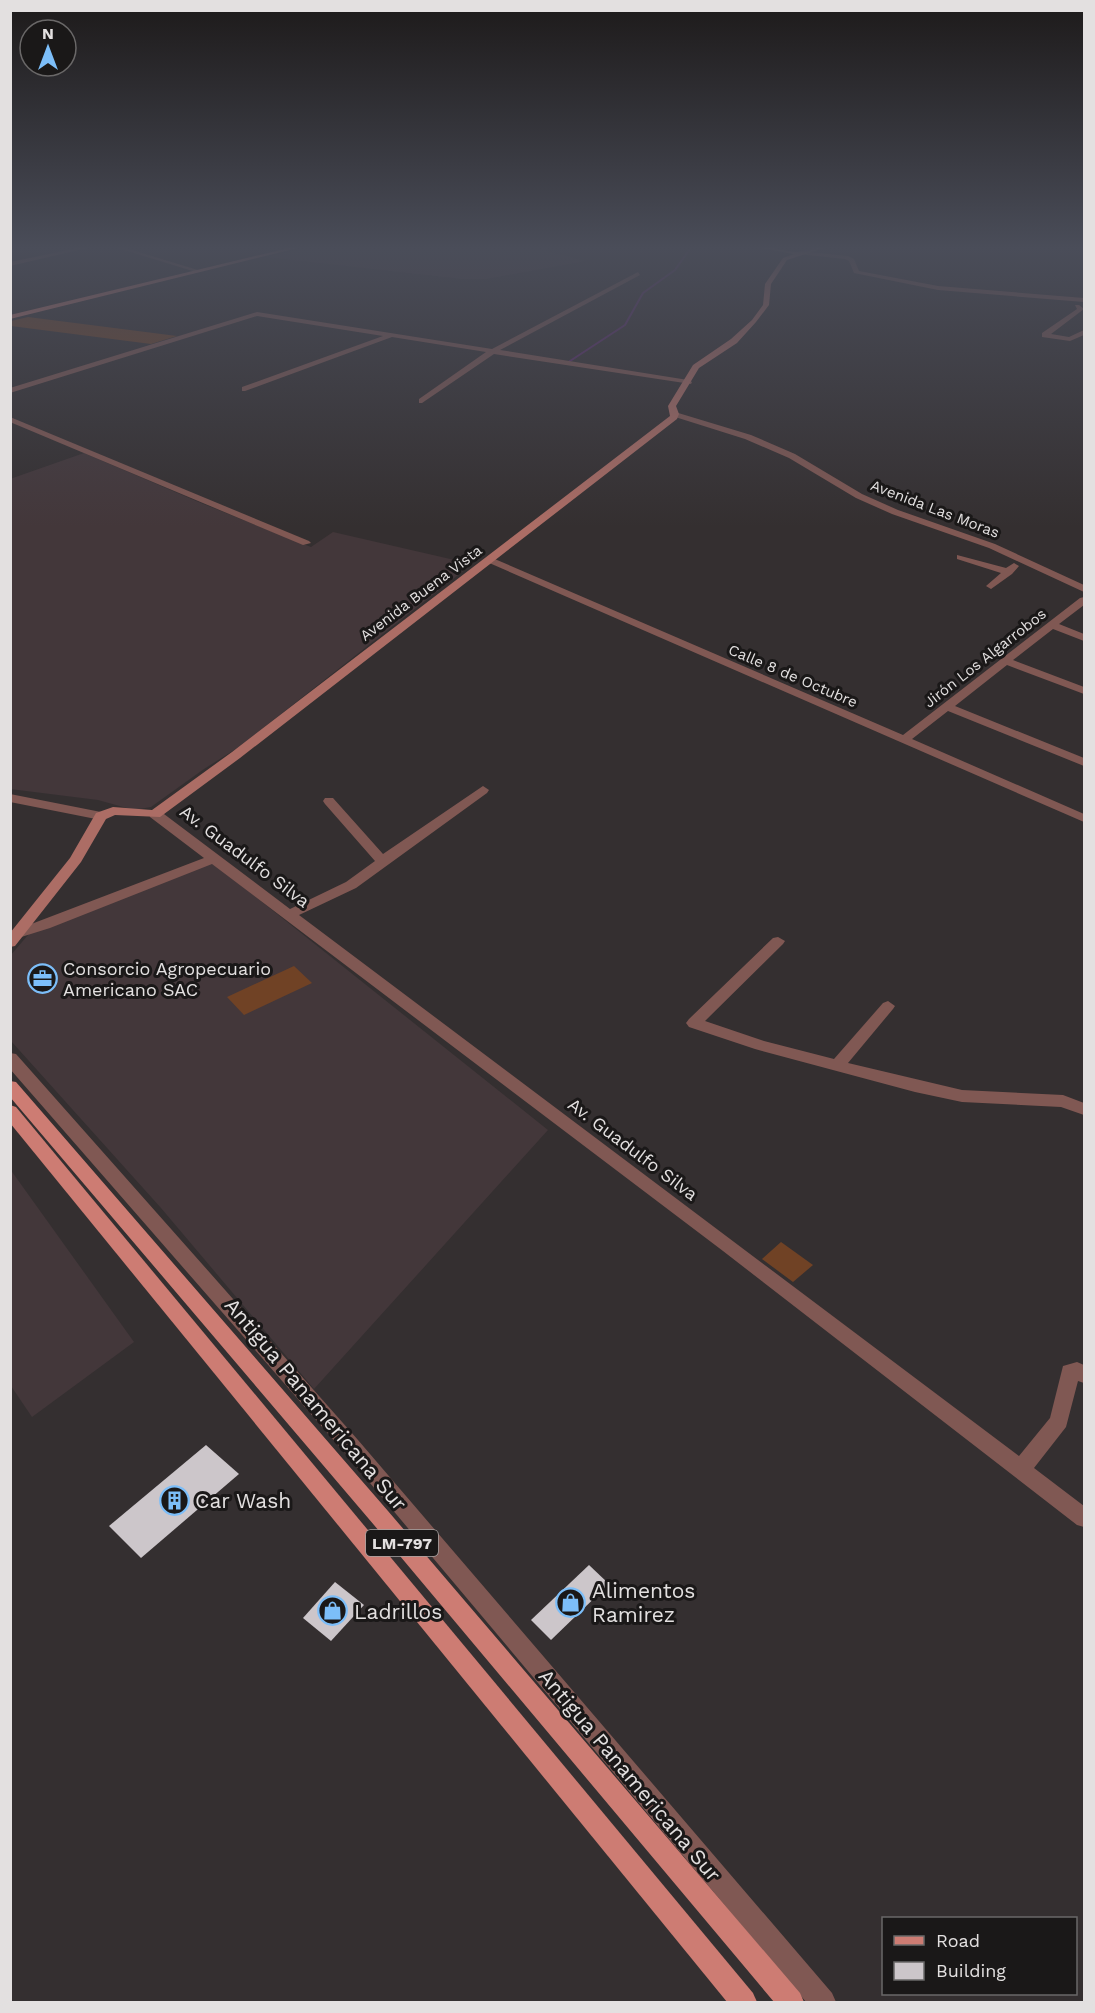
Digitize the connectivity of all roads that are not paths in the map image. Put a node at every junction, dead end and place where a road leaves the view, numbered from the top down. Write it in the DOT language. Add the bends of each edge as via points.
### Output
graph roads {
  1 [pos="172,340"];
  2 [pos="379,340"];
  3 [pos="423,340"];
  4 [pos="514,340"];
  5 [pos="734,340"];
  6 [pos="493,351"];
  7 [pos="688,382"];
  8 [pos="245,389"];
  9 [pos="10,391"];
  10 [pos="422,401"];
  11 [pos="675,414"];
  12 [pos="10,419"];
  13 [pos="306,543"];
  14 [pos="960,557"];
  15 [pos="490,561"];
  16 [pos="1014,565"];
  17 [pos="992,586"];
  18 [pos="1084,589"];
  19 [pos="1084,598"];
  20 [pos="1052,625"];
  21 [pos="1084,638"];
  22 [pos="1005,662"];
  23 [pos="1084,691"];
  24 [pos="947,706"];
  25 [pos="904,740"];
  26 [pos="1084,762"];
  27 [pos="483,790"];
  28 [pos="10,798"];
  29 [pos="329,801"];
  30 [pos="156,813"];
  31 [pos="101,816"];
  32 [pos="1084,818"];
  33 [pos="215,858"];
  34 [pos="383,862"];
  35 [pos="290,914"];
  36 [pos="14,938"];
  37 [pos="778,941"];
  38 [pos="888,1006"];
  39 [pos="10,1058"];
  40 [pos="838,1065"];
  41 [pos="10,1086"];
  42 [pos="1084,1109"];
  43 [pos="10,1112"];
  44 [pos="130,1223"];
  45 [pos="110,1235"];
  46 [pos="1084,1375"];
  47 [pos="1021,1469"];
  48 [pos="1084,1518"];
  49 [pos="744,2002"];
  50 [pos="790,2002"];
  51 [pos="823,2002"];
  1 -- 9 [label="street"];
  2 -- 8 [label="street"];
  3 -- 6 [label="street"];
  4 -- 6 [label="street"];
  5 -- 7 [label="street" via="696,367"];
  6 -- 7 [label="street"];
  6 -- 10 [label="street"];
  7 -- 11 [label="street" via="674,400"];
  11 -- 15 [label="street, Avenida Buena Vista"];
  11 -- 16 [label="street, Avenida Las Moras" via="792,456 859,496 958,533"];
  12 -- 13 [label="street"];
  14 -- 16 [label="street"];
  15 -- 25 [label="street, Calle 8 de Octubre"];
  15 -- 30 [label="street, Avenida Buena Vista"];
  16 -- 17 [label="street"];
  16 -- 18 [label="street, Avenida Las Moras"];
  16 -- 19 [label="street"];
  19 -- 20 [label="street, Jirón Los Algarrobos"];
  20 -- 21 [label="street"];
  20 -- 22 [label="street, Jirón Los Algarrobos"];
  22 -- 23 [label="street"];
  22 -- 24 [label="street, Jirón Los Algarrobos"];
  24 -- 25 [label="street, Jirón Los Algarrobos"];
  24 -- 26 [label="street"];
  25 -- 32 [label="street, Calle 8 de Octubre"];
  27 -- 34 [label="street"];
  28 -- 31 [label="street"];
  29 -- 34 [label="street"];
  30 -- 31 [label="street" via="113,812"];
  30 -- 33 [label="street, Av. Guadulfo Silva"];
  31 -- 36 [label="street" via="76,859"];
  33 -- 35 [label="street, Av. Guadulfo Silva"];
  33 -- 36 [label="street"];
  34 -- 35 [label="street" via="351,885"];
  35 -- 47 [label="street, Av. Guadulfo Silva"];
  37 -- 40 [label="street" via="694,1023"];
  38 -- 40 [label="street"];
  39 -- 51 [label="street" via="351,1446"];
  40 -- 42 [label="street" via="962,1096 1063,1101"];
  41 -- 44 [label="main road, Antigua Panamericana Sur / LM-797"];
  43 -- 45 [label="main road, LM-797"];
  44 -- 45 [label="main road"];
  44 -- 50 [label="main road, Antigua Panamericana Sur / LM-797"];
  45 -- 49 [label="main road, LM-797"];
  46 -- 47 [label="street" via="1077,1370 1070,1372 1059,1421"];
  47 -- 48 [label="street, Av. Guadulfo Silva"];
}
